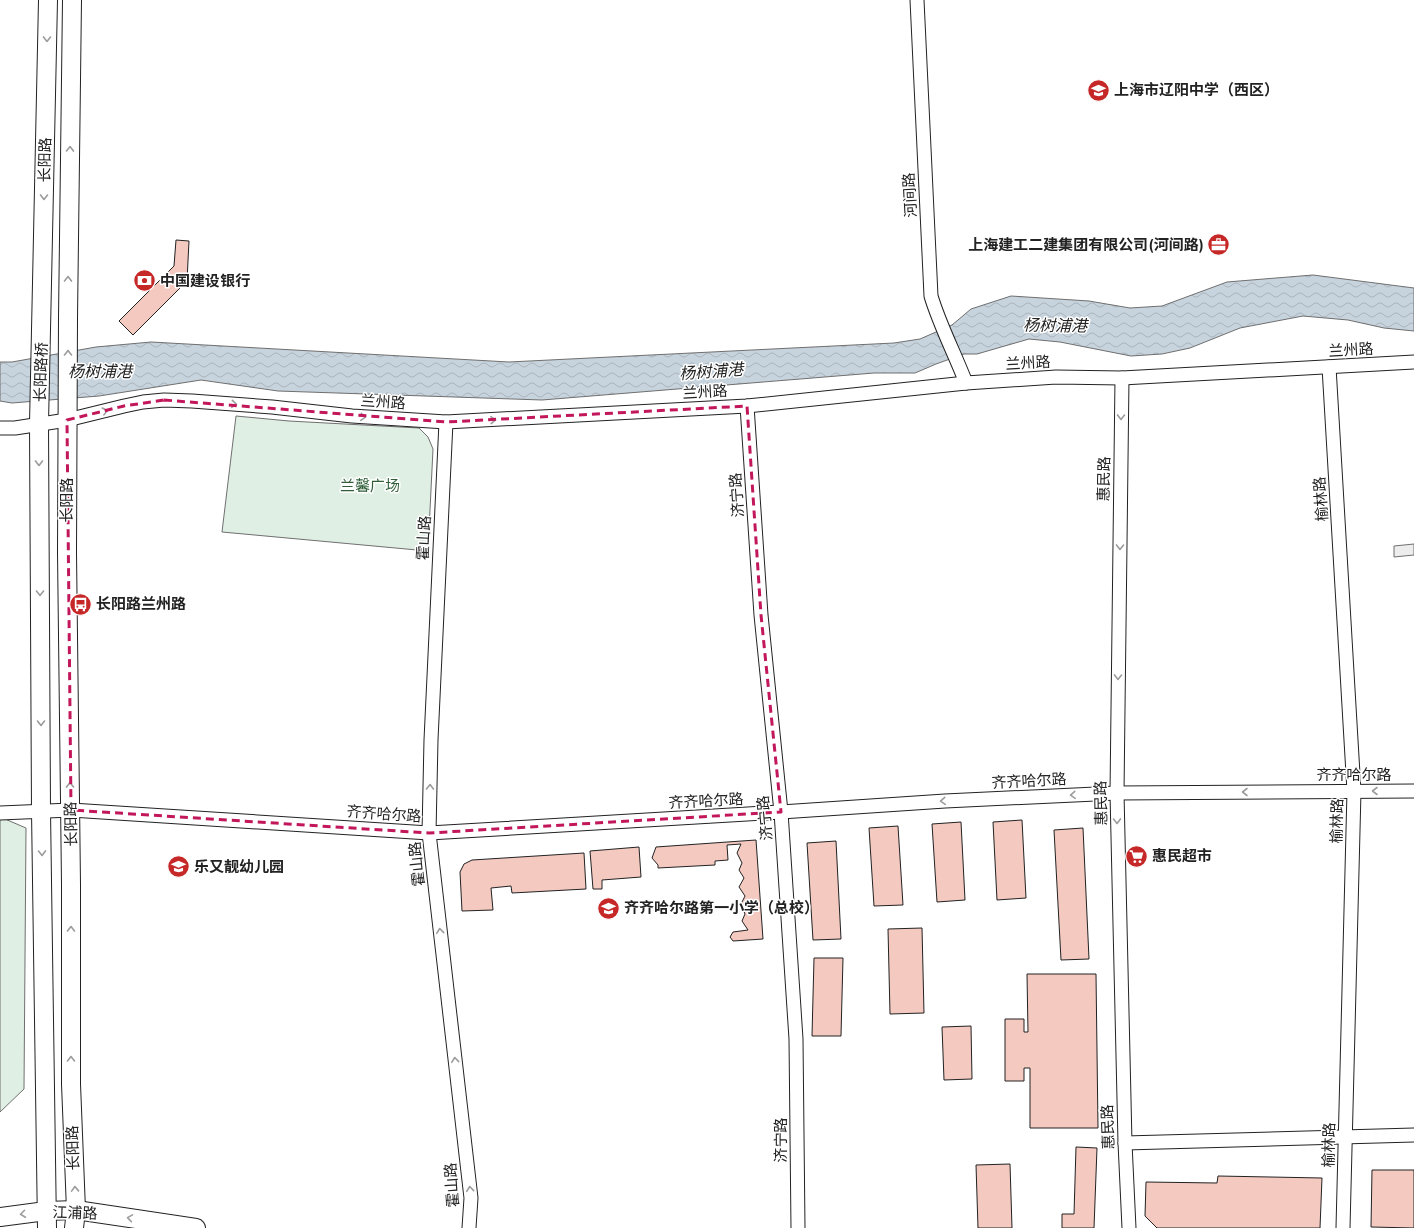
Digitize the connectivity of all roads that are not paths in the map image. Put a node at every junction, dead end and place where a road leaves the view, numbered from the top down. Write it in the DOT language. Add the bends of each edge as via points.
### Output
graph roads {
  1 [pos="48,0"];
  2 [pos="72,0"];
  3 [pos="917,0"];
  4 [pos="68,318"];
  5 [pos="42,320"];
  6 [pos="1414,362"];
  7 [pos="1329,367"];
  8 [pos="1122,378"];
  9 [pos="966,382"];
  10 [pos="747,406"];
  11 [pos="67,420"];
  12 [pos="446,422"];
  13 [pos="39,424"];
  14 [pos="0,428"];
  15 [pos="1354,791"];
  16 [pos="1414,791"];
  17 [pos="1117,793"];
  18 [pos="70,810"];
  19 [pos="41,811"];
  20 [pos="781,812"];
  21 [pos="0,813"];
  22 [pos="429,833"];
  23 [pos="1414,1135"];
  24 [pos="1345,1136"];
  25 [pos="1125,1143"];
  26 [pos="76,1210"];
  27 [pos="0,1217"];
  28 [pos="46,1220"];
  29 [pos="74,1228"];
  30 [pos="196,1228"];
  31 [pos="469,1228"];
  32 [pos="798,1228"];
  33 [pos="1129,1228"];
  34 [pos="1343,1228"];
  1 -- 5 [label="main road, 长阳路, one-way"];
  4 -- 2 [label="main road, 长阳路, one-way"];
  3 -- 9 [label="street, 河间路" via="932,302"];
  11 -- 4 [label="main road, 长阳路桥, one-way"];
  5 -- 13 [label="main road, 长阳路桥"];
  6 -- 7 [label="street, 兰州路"];
  7 -- 8 [label="street, 兰州路"];
  7 -- 15 [label="street, 榆林路"];
  8 -- 9 [label="street, 兰州路" via="1056,377"];
  8 -- 17 [label="street, 惠民路, one-way"];
  9 -- 10 [label="street, 兰州路"];
  12 -- 10 [label="street, 兰州路, one-way"];
  10 -- 20 [label="street, 济宁路" via="761,615"];
  11 -- 12 [label="street, 兰州路, one-way" via="143,402 164,400"];
  11 -- 13 [label="street, 兰州路"];
  18 -- 11 [label="main road, 长阳路, one-way"];
  22 -- 12 [label="street, 霍山路, one-way" via="431,733"];
  13 -- 14 [label="street, 兰州路"];
  13 -- 19 [label="main road, 长阳路, one-way"];
  16 -- 15 [label="street, 齐齐哈尔路, one-way"];
  15 -- 17 [label="street, 齐齐哈尔路, one-way"];
  15 -- 24 [label="street, 榆林路"];
  17 -- 20 [label="street, 齐齐哈尔路, one-way" via="945,800"];
  17 -- 25 [label="street, 惠民路, one-way"];
  18 -- 19 [label="street, 齐齐哈尔路"];
  18 -- 22 [label="street, 齐齐哈尔路"];
  26 -- 18 [label="main road, 长阳路, one-way" via="71,1084"];
  19 -- 21 [label="street, 齐齐哈尔路"];
  19 -- 28 [label="main road, 长阳路, one-way"];
  20 -- 22 [label="street, 齐齐哈尔路"];
  20 -- 32 [label="street, 济宁路" via="796,1039"];
  31 -- 22 [label="street, 霍山路, one-way" via="471,1198"];
  23 -- 24 [label="street"];
  24 -- 25 [label="street"];
  24 -- 34 [label="street, 榆林路"];
  25 -- 33 [label="street, 惠民路"];
  26 -- 28 [label="main road, 江浦路"];
  26 -- 29 [label="main road, 长阳路"];
  30 -- 26 [label="main road, 江浦路, one-way"];
  28 -- 27 [label="main road, 江浦路, one-way"];
}
